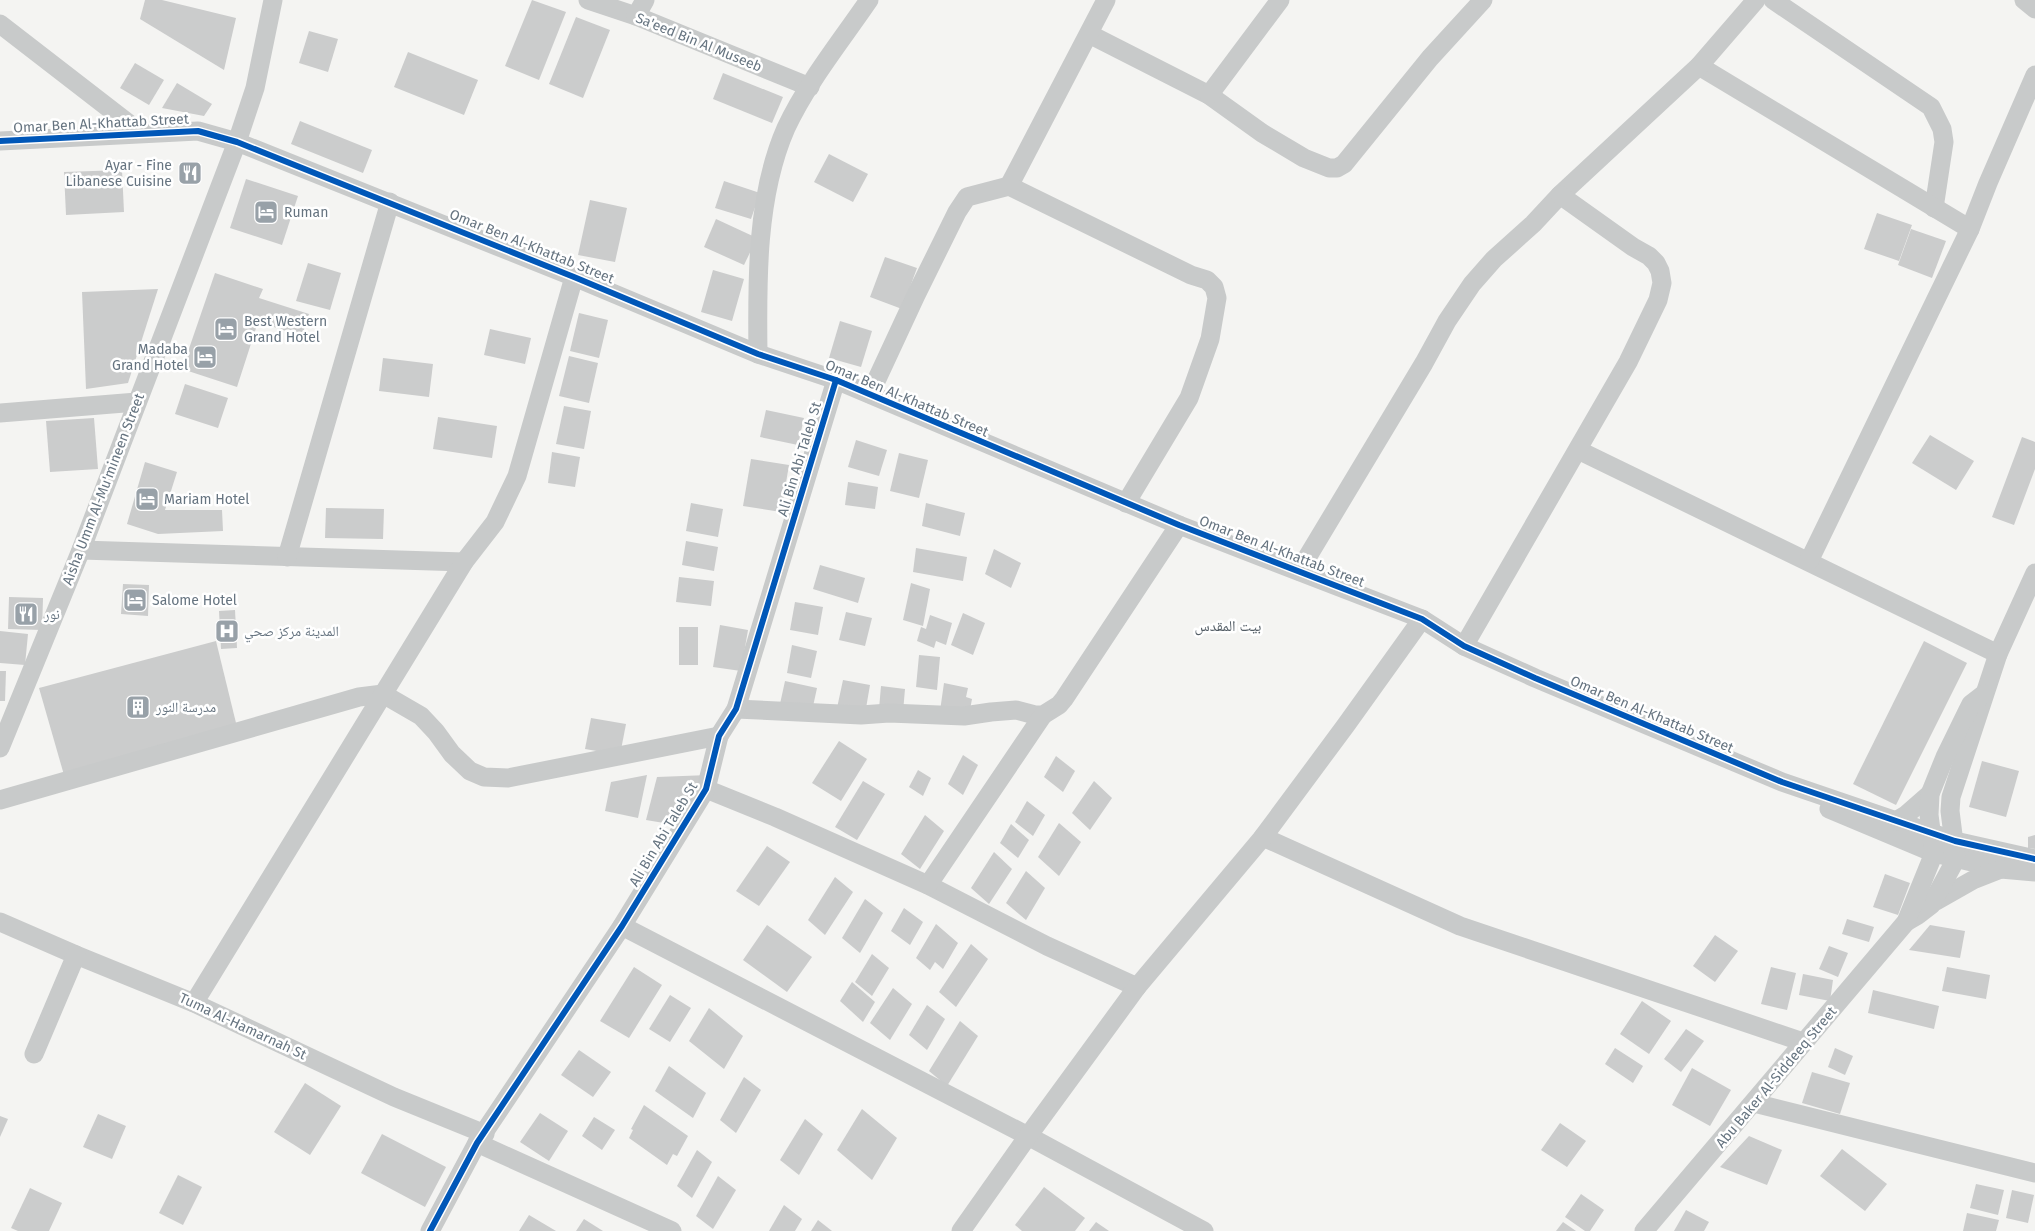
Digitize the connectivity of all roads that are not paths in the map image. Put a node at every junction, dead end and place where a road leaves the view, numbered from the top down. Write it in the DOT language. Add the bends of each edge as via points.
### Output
graph roads {
  1 [pos="273,0"];
  2 [pos="588,0"];
  3 [pos="869,0"];
  4 [pos="1106,0"];
  5 [pos="1280,0"];
  6 [pos="1483,0"];
  7 [pos="1756,0"];
  8 [pos="1773,0"];
  9 [pos="2024,0"];
  10 [pos="641,8"];
  11 [pos="2035,9"];
  12 [pos="0,24"];
  13 [pos="1089,34"];
  14 [pos="1699,66"];
  15 [pos="2035,74"];
  16 [pos="810,87"];
  17 [pos="1209,95"];
  18 [pos="141,133"];
  19 [pos="0,141"];
  20 [pos="237,142"];
  21 [pos="1009,186"];
  22 [pos="1560,195"];
  23 [pos="390,202"];
  24 [pos="1934,208"];
  25 [pos="1970,229"];
  26 [pos="574,277"];
  27 [pos="758,354"];
  28 [pos="836,380"];
  29 [pos="870,394"];
  30 [pos="136,402"];
  31 [pos="0,413"];
  32 [pos="1578,450"];
  33 [pos="1126,504"];
  34 [pos="1178,525"];
  35 [pos="81,550"];
  36 [pos="287,557"];
  37 [pos="1809,561"];
  38 [pos="464,562"];
  39 [pos="1299,571"];
  40 [pos="2035,573"];
  41 [pos="1422,619"];
  42 [pos="1464,646"];
  43 [pos="1998,654"];
  44 [pos="383,694"];
  45 [pos="1984,694"];
  46 [pos="19,702"];
  47 [pos="0,708"];
  48 [pos="736,709"];
  49 [pos="1043,715"];
  50 [pos="719,736"];
  51 [pos="0,748"];
  52 [pos="1782,782"];
  53 [pos="706,789"];
  54 [pos="1930,794"];
  55 [pos="0,800"];
  56 [pos="1896,821"];
  57 [pos="1932,833"];
  58 [pos="1263,837"];
  59 [pos="1956,850"];
  60 [pos="1934,853"];
  61 [pos="2035,859"];
  62 [pos="2002,869"];
  63 [pos="2035,872"];
  64 [pos="928,885"];
  65 [pos="1931,905"];
  66 [pos="0,922"];
  67 [pos="1906,922"];
  68 [pos="622,926"];
  69 [pos="76,955"];
  70 [pos="1137,987"];
  71 [pos="194,1003"];
  72 [pos="1803,1042"];
  73 [pos="34,1054"];
  74 [pos="1754,1103"];
  75 [pos="1028,1136"];
  76 [pos="481,1139"];
  77 [pos="2035,1173"];
  78 [pos="430,1231"];
  79 [pos="672,1231"];
  80 [pos="961,1231"];
  81 [pos="1204,1231"];
  82 [pos="1644,1231"];
  1 -- 20 [label="street, Aisha Umm Al-Mu'mineen Street" via="255,88"];
  2 -- 10 [label="street, Sa'eed Bin Al Museeb"];
  3 -- 16 [label="street"];
  4 -- 13 [label="street"];
  5 -- 17 [label="street"];
  6 -- 17 [label="street" via="1430,58 1344,164 1337,168 1321,166 1304,158"];
  7 -- 14 [label="street"];
  8 -- 24 [label="street" via="1931,107 1942,129 1944,142"];
  9 -- 11 [label="street"];
  10 -- 16 [label="street, Sa'eed Bin Al Museeb"];
  12 -- 18 [label="street"];
  13 -- 17 [label="street"];
  13 -- 21 [label="street"];
  14 -- 22 [label="street"];
  14 -- 24 [label="street"];
  15 -- 25 [label="street"];
  16 -- 27 [label="street" via="786,128 771,173 761,230 757,286"];
  18 -- 19 [label="street, Omar Ben Al-Khattab Street"];
  18 -- 20 [label="street, Omar Ben Al-Khattab Street" via="198,131"];
  20 -- 23 [label="street, Omar Ben Al-Khattab Street"];
  20 -- 30 [label="street, Aisha Umm Al-Mu'mineen Street"];
  21 -- 29 [label="street" via="968,197 916,295"];
  21 -- 33 [label="street" via="1191,275 1208,280 1214,287 1217,298 1210,339 1189,398"];
  22 -- 32 [label="street" via="1649,256 1660,271 1662,283 1658,300 1628,362"];
  22 -- 39 [label="street" via="1472,284"];
  23 -- 26 [label="street, Omar Ben Al-Khattab Street"];
  23 -- 36 [label="street"];
  24 -- 25 [label="street"];
  25 -- 37 [label="street"];
  26 -- 27 [label="street, Omar Ben Al-Khattab Street"];
  26 -- 38 [label="street" via="517,476 495,522"];
  27 -- 28 [label="street, Omar Ben Al-Khattab Street"];
  28 -- 29 [label="street, Omar Ben Al-Khattab Street"];
  28 -- 48 [label="street, Ali Bin Abi Taleb St"];
  29 -- 33 [label="street, Omar Ben Al-Khattab Street"];
  30 -- 31 [label="street"];
  30 -- 35 [label="street, Aisha Umm Al-Mu'mineen Street"];
  32 -- 37 [label="street"];
  32 -- 42 [label="street"];
  33 -- 34 [label="street, Omar Ben Al-Khattab Street"];
  34 -- 39 [label="street, Omar Ben Al-Khattab Street"];
  34 -- 49 [label="street" via="1064,699"];
  35 -- 36 [label="street"];
  35 -- 46 [label="street, Aisha Umm Al-Mu'mineen Street"];
  36 -- 38 [label="street"];
  37 -- 43 [label="street"];
  38 -- 44 [label="street"];
  39 -- 41 [label="street, Omar Ben Al-Khattab Street"];
  40 -- 43 [label="street"];
  41 -- 42 [label="street, Omar Ben Al-Khattab Street"];
  41 -- 58 [label="street"];
  42 -- 52 [label="street, Omar Ben Al-Khattab Street"];
  43 -- 45 [label="street"];
  44 -- 50 [label="street" via="421,716 452,754 470,771 484,777 508,778"];
  44 -- 55 [label="street" via="359,697"];
  44 -- 71 [label="street"];
  45 -- 54 [label="street" via="1971,704"];
  45 -- 59 [label="street" via="1951,797"];
  46 -- 47 [label="street"];
  46 -- 51 [label="street, Aisha Umm Al-Mu'mineen Street"];
  48 -- 49 [label="street" via="964,716 1016,710"];
  48 -- 50 [label="street, Ali Bin Abi Taleb St"];
  49 -- 64 [label="street"];
  50 -- 53 [label="street, Ali Bin Abi Taleb St"];
  52 -- 56 [label="street"];
  52 -- 60 [label="street" via="1833,811"];
  53 -- 64 [label="street"];
  53 -- 68 [label="street, Ali Bin Abi Taleb St"];
  54 -- 56 [label="street"];
  54 -- 57 [label="street, Abu Baker Al-Siddeeq Street"];
  56 -- 57 [label="street"];
  57 -- 59 [label="street"];
  57 -- 60 [label="street, Abu Baker Al-Siddeeq Street"];
  58 -- 70 [label="street"];
  58 -- 72 [label="street" via="1460,926"];
  59 -- 60 [label="street"];
  59 -- 61 [label="street"];
  59 -- 62 [label="street"];
  59 -- 65 [label="street, Abu Baker Al-Siddeeq Street"];
  60 -- 67 [label="street, Abu Baker Al-Siddeeq Street"];
  62 -- 63 [label="street"];
  62 -- 65 [label="street" via="1973,880"];
  64 -- 70 [label="street"];
  65 -- 67 [label="street, Abu Baker Al-Siddeeq Street"];
  66 -- 69 [label="street, Tuma Al-Hamarnah St"];
  67 -- 72 [label="street, Abu Baker Al-Siddeeq Street"];
  68 -- 75 [label="street"];
  68 -- 76 [label="street, Ali Bin Abi Taleb St"];
  69 -- 71 [label="street, Tuma Al-Hamarnah St"];
  69 -- 73 [label="street"];
  70 -- 75 [label="street"];
  71 -- 76 [label="street, Tuma Al-Hamarnah St"];
  72 -- 74 [label="street, Abu Baker Al-Siddeeq Street"];
  74 -- 77 [label="street"];
  74 -- 82 [label="street, Abu Baker Al-Siddeeq Street"];
  75 -- 80 [label="street"];
  75 -- 81 [label="street"];
  76 -- 78 [label="street, Ali Bin Abi Taleb St"];
  76 -- 79 [label="street, Tuma Al-Hamarnah St"];
}
